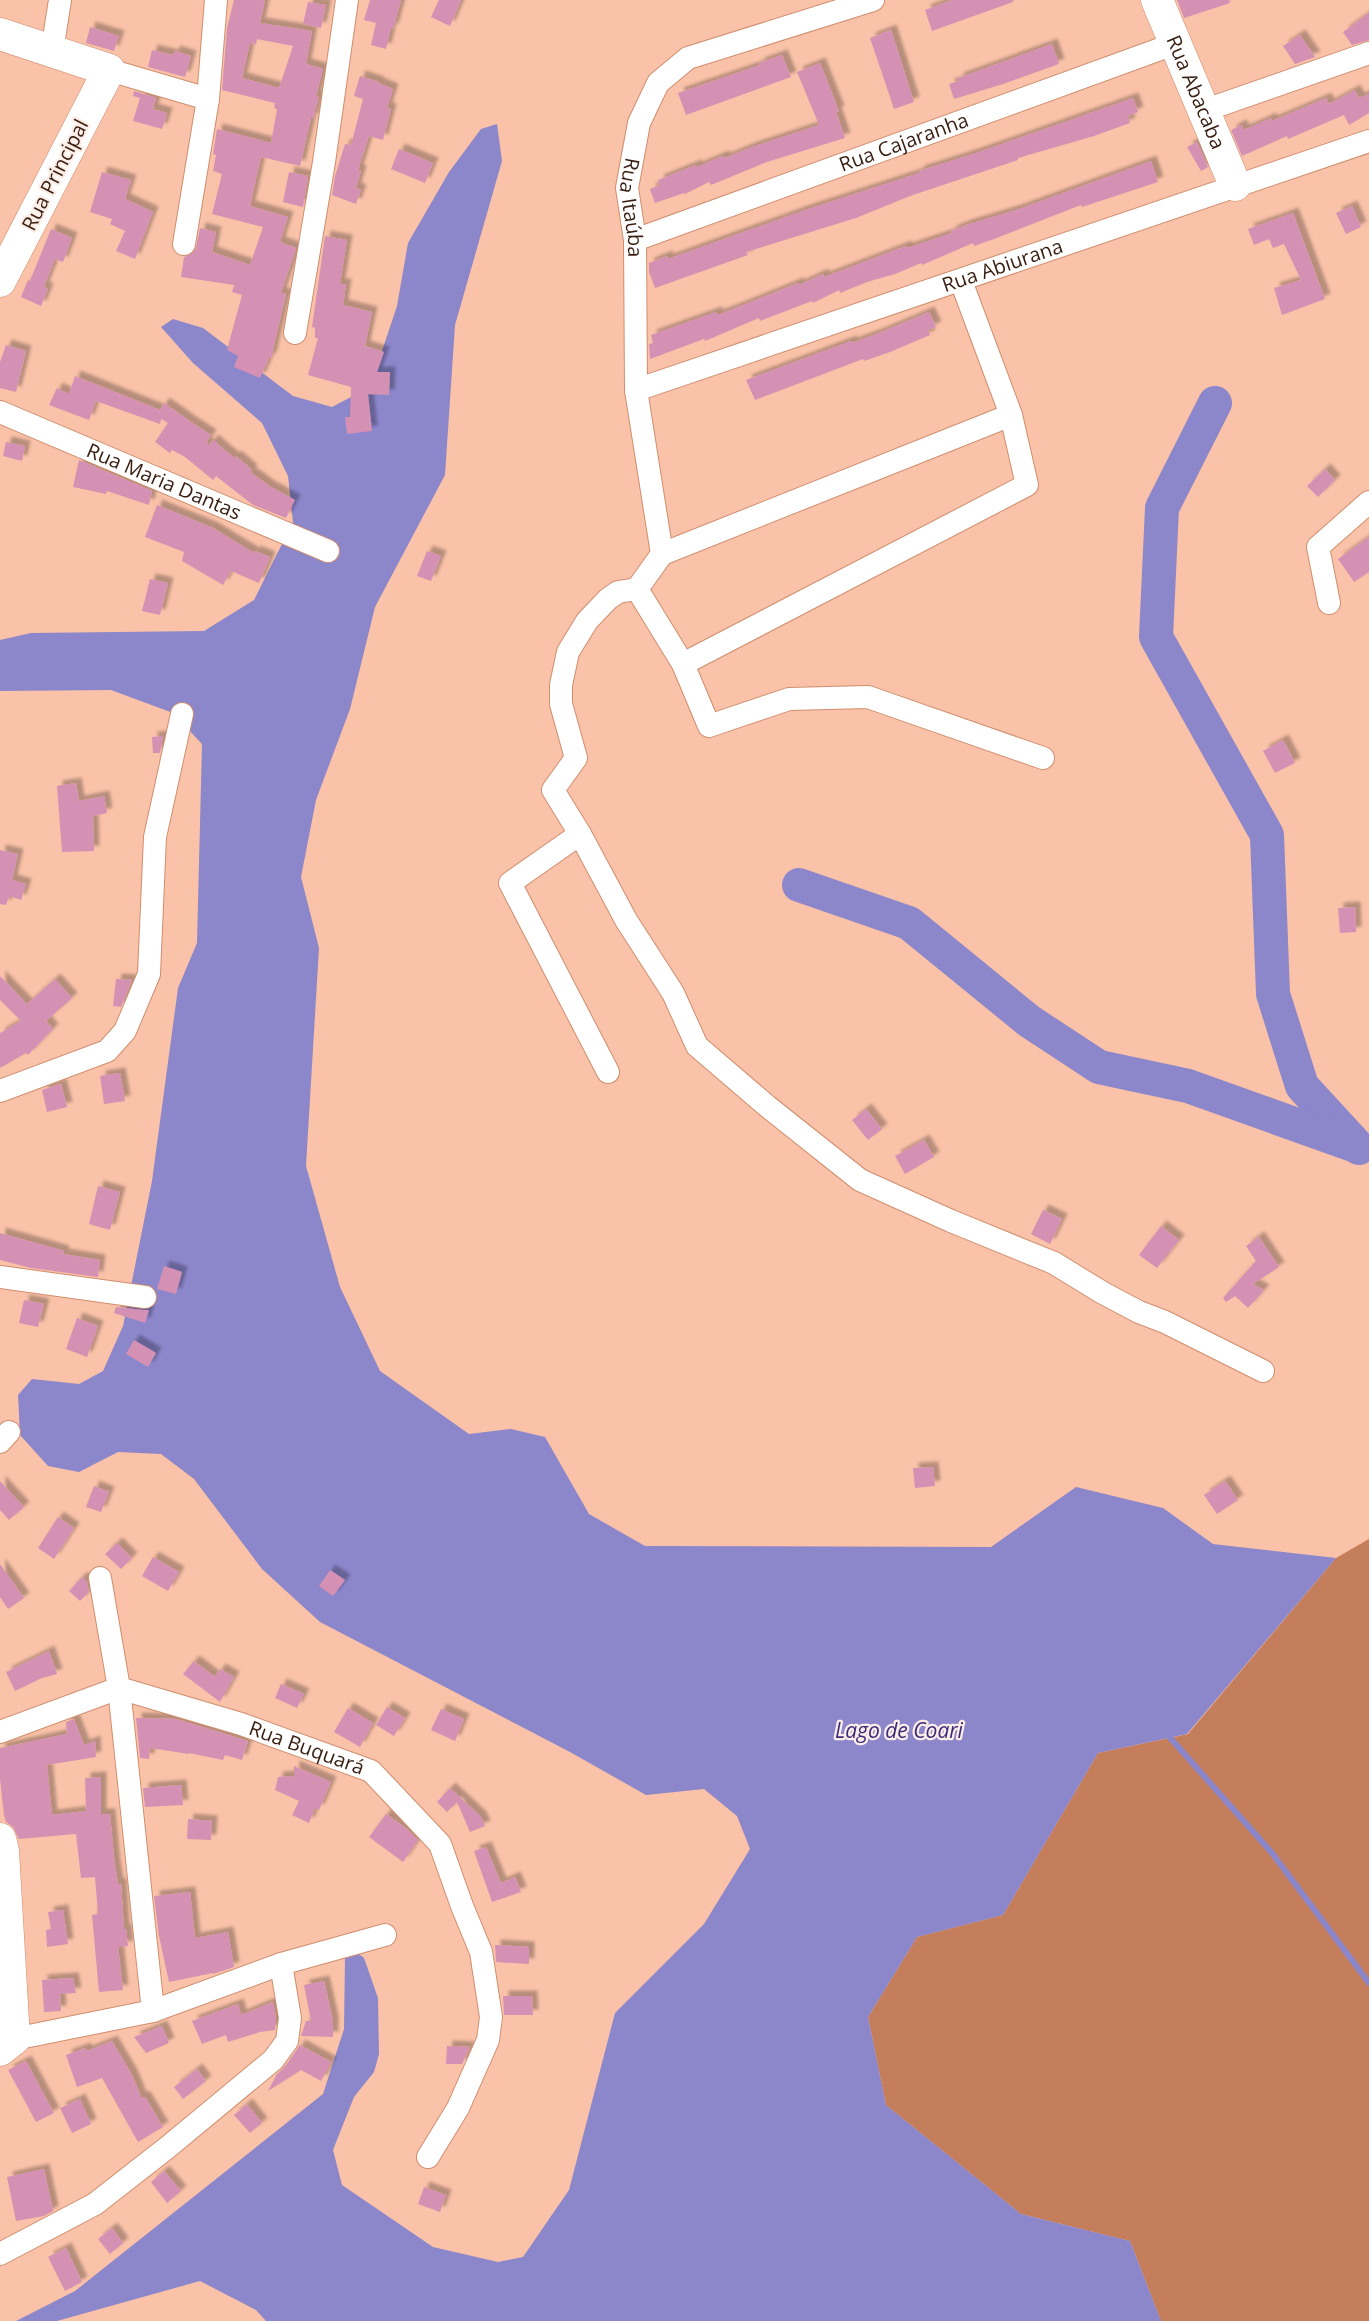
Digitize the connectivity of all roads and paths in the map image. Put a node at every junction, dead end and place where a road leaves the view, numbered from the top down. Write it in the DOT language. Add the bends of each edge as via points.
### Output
graph roads {
  1 [pos="60,0"];
  2 [pos="216,0"];
  3 [pos="347,0"];
  4 [pos="873,0"];
  5 [pos="1157,0"];
  6 [pos="0,34"];
  7 [pos="1173,44"];
  8 [pos="52,51"];
  9 [pos="1369,53"];
  10 [pos="109,70"];
  11 [pos="208,99"];
  12 [pos="1203,111"];
  13 [pos="1369,141"];
  14 [pos="1235,185"];
  15 [pos="635,240"];
  16 [pos="184,244"];
  17 [pos="0,281"];
  18 [pos="961,281"];
  19 [pos="295,333"];
  20 [pos="636,390"];
  21 [pos="0,412"];
  22 [pos="1011,415"];
  23 [pos="1369,502"];
  24 [pos="328,551"];
  25 [pos="662,554"];
  26 [pos="638,589"];
  27 [pos="1329,603"];
  28 [pos="683,664"];
  29 [pos="182,714"];
  30 [pos="1043,758"];
  31 [pos="580,834"];
  32 [pos="608,1072"];
  33 [pos="0,1091"];
  34 [pos="0,1277"];
  35 [pos="145,1297"];
  36 [pos="1263,1371"];
  37 [pos="100,1578"];
  38 [pos="119,1688"];
  39 [pos="0,1732"];
  40 [pos="0,1839"];
  41 [pos="384,1935"];
  42 [pos="281,1964"];
  43 [pos="153,2011"];
  44 [pos="7,2045"];
  45 [pos="428,2157"];
  46 [pos="0,2254"];
  1 -- 8 [label="street"];
  2 -- 11 [label="street"];
  3 -- 19 [label="street"];
  4 -- 15 [label="street, Rua Itaúba" via="688,58 658,83 639,123 627,188"];
  5 -- 7 [label="street, Rua Abacaba"];
  6 -- 8 [label="street"];
  7 -- 12 [label="street, Rua Abacaba"];
  7 -- 15 [label="street, Rua Cajaranha"];
  8 -- 10 [label="street"];
  9 -- 12 [label="street"];
  10 -- 11 [label="street"];
  10 -- 17 [label="street, Rua Principal"];
  11 -- 16 [label="street"];
  12 -- 14 [label="street, Rua Abacaba"];
  13 -- 14 [label="street, Rua Abiurana"];
  14 -- 18 [label="street, Rua Abiurana"];
  15 -- 20 [label="street, Rua Itaúba"];
  18 -- 20 [label="street, Rua Abiurana"];
  18 -- 22 [label="street"];
  20 -- 25 [label="street, Rua Itaúba"];
  21 -- 24 [label="street, Rua Maria Dantas"];
  22 -- 25 [label="street"];
  22 -- 28 [label="street" via="1027,485"];
  23 -- 27 [label="street" via="1318,547"];
  25 -- 26 [label="street"];
  26 -- 28 [label="street"];
  26 -- 31 [label="street" via="618,592 608,599 587,621 568,652 561,704 576,758 554,790"];
  28 -- 30 [label="street" via="709,726 789,699 868,697"];
  29 -- 33 [label="street" via="155,837 149,974 125,1032 107,1051"];
  31 -- 32 [label="street" via="510,883"];
  31 -- 36 [label="street" via="626,921 673,993 697,1046 860,1180 1054,1263 1139,1312"];
  34 -- 35 [label="street"];
  37 -- 38 [label="street"];
  38 -- 39 [label="street"];
  38 -- 43 [label="street"];
  38 -- 45 [label="street, Rua Buquará" via="241,1724 371,1771 440,1844 481,1952 492,2017 488,2040 459,2108"];
  40 -- 44 [label="street"];
  41 -- 42 [label="street"];
  42 -- 43 [label="street"];
  42 -- 46 [label="street" via="290,2018 287,2041 273,2060 95,2204"];
  43 -- 44 [label="street"];
}
